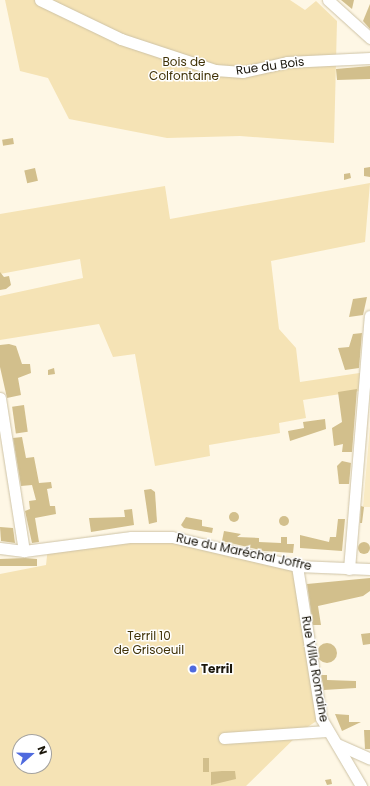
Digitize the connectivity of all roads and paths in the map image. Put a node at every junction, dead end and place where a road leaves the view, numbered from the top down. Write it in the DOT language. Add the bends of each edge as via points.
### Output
graph roads {
  1 [pos="40,0"];
  2 [pos="328,0"];
  3 [pos="370,38"];
  4 [pos="370,58"];
  5 [pos="370,316"];
  6 [pos="0,398"];
  7 [pos="0,548"];
  8 [pos="24,551"];
  9 [pos="297,566"];
  10 [pos="349,569"];
  11 [pos="370,570"];
  12 [pos="329,736"];
  13 [pos="224,738"];
  14 [pos="370,759"];
  15 [pos="361,786"];
  1 -- 4 [label="street, Rue du Bois" via="121,39 214,70 243,72 287,62"];
  2 -- 3 [label="street"];
  5 -- 10 [label="street"];
  6 -- 8 [label="street"];
  7 -- 8 [label="street, Rue du Maréchal Joffre"];
  8 -- 9 [label="street, Rue du Maréchal Joffre" via="131,537 172,536"];
  9 -- 10 [label="street, Rue du Maréchal Joffre"];
  9 -- 12 [label="street, Rue Villa Romaine" via="321,718"];
  10 -- 11 [label="street, Rue du Maréchal Joffre"];
  12 -- 13 [label="street"];
  12 -- 14 [label="street"];
  12 -- 15 [label="street, Rue Villa Romaine"];
}
